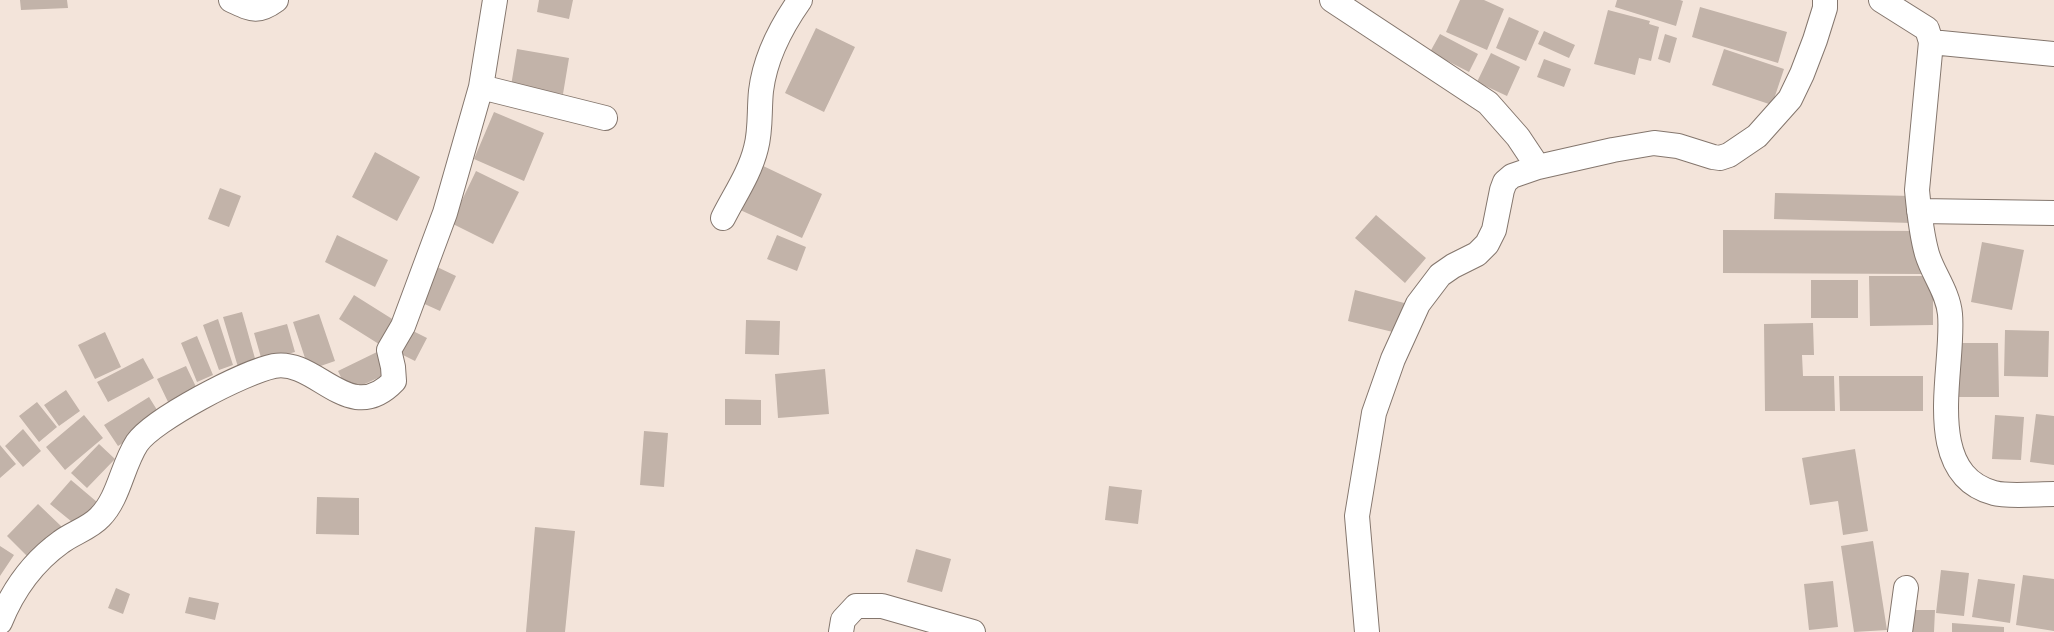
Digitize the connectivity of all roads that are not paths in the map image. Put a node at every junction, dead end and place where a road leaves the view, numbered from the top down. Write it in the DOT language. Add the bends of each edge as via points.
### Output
graph roads {
  1 [pos="231,0"];
  2 [pos="276,0"];
  3 [pos="495,0"];
  4 [pos="800,0"];
  5 [pos="1332,0"];
  6 [pos="1825,0"];
  7 [pos="1881,0"];
  8 [pos="1931,42"];
  9 [pos="2054,54"];
  10 [pos="481,87"];
  11 [pos="606,118"];
  12 [pos="1538,166"];
  13 [pos="1919,211"];
  14 [pos="2054,213"];
  15 [pos="723,218"];
  16 [pos="2054,494"];
  17 [pos="1906,588"];
  18 [pos="0,622"];
  19 [pos="841,632"];
  20 [pos="972,632"];
  21 [pos="1367,632"];
  22 [pos="1900,632"];
  1 -- 2 [label="street" via="255,10"];
  3 -- 10 [label="street"];
  4 -- 15 [label="street" via="786,20 766,64 756,148"];
  5 -- 12 [label="street" via="1488,103"];
  6 -- 12 [label="street" via="1815,40 1790,99 1757,136 1735,151 1713,158 1678,146 1654,144"];
  7 -- 8 [label="street" via="1927,29"];
  8 -- 9 [label="street"];
  8 -- 13 [label="street" via="1917,190"];
  10 -- 11 [label="street"];
  10 -- 18 [label="street" via="445,213 403,326 389,350 394,381 372,395 350,396 300,368 275,366 235,380 192,403 141,439 106,509 98,519 62,541 34,565 11,597"];
  12 -- 21 [label="street" via="1505,182 1494,230 1487,244 1477,254 1452,266 1429,288 1392,359 1374,413 1357,516"];
  13 -- 14 [label="street"];
  13 -- 16 [label="street" via="1927,255 1950,308 1946,428 1956,462 1976,486 1995,494"];
  17 -- 22 [label="street"];
  19 -- 20 [label="street" via="843,620 856,606 882,606"];
}
